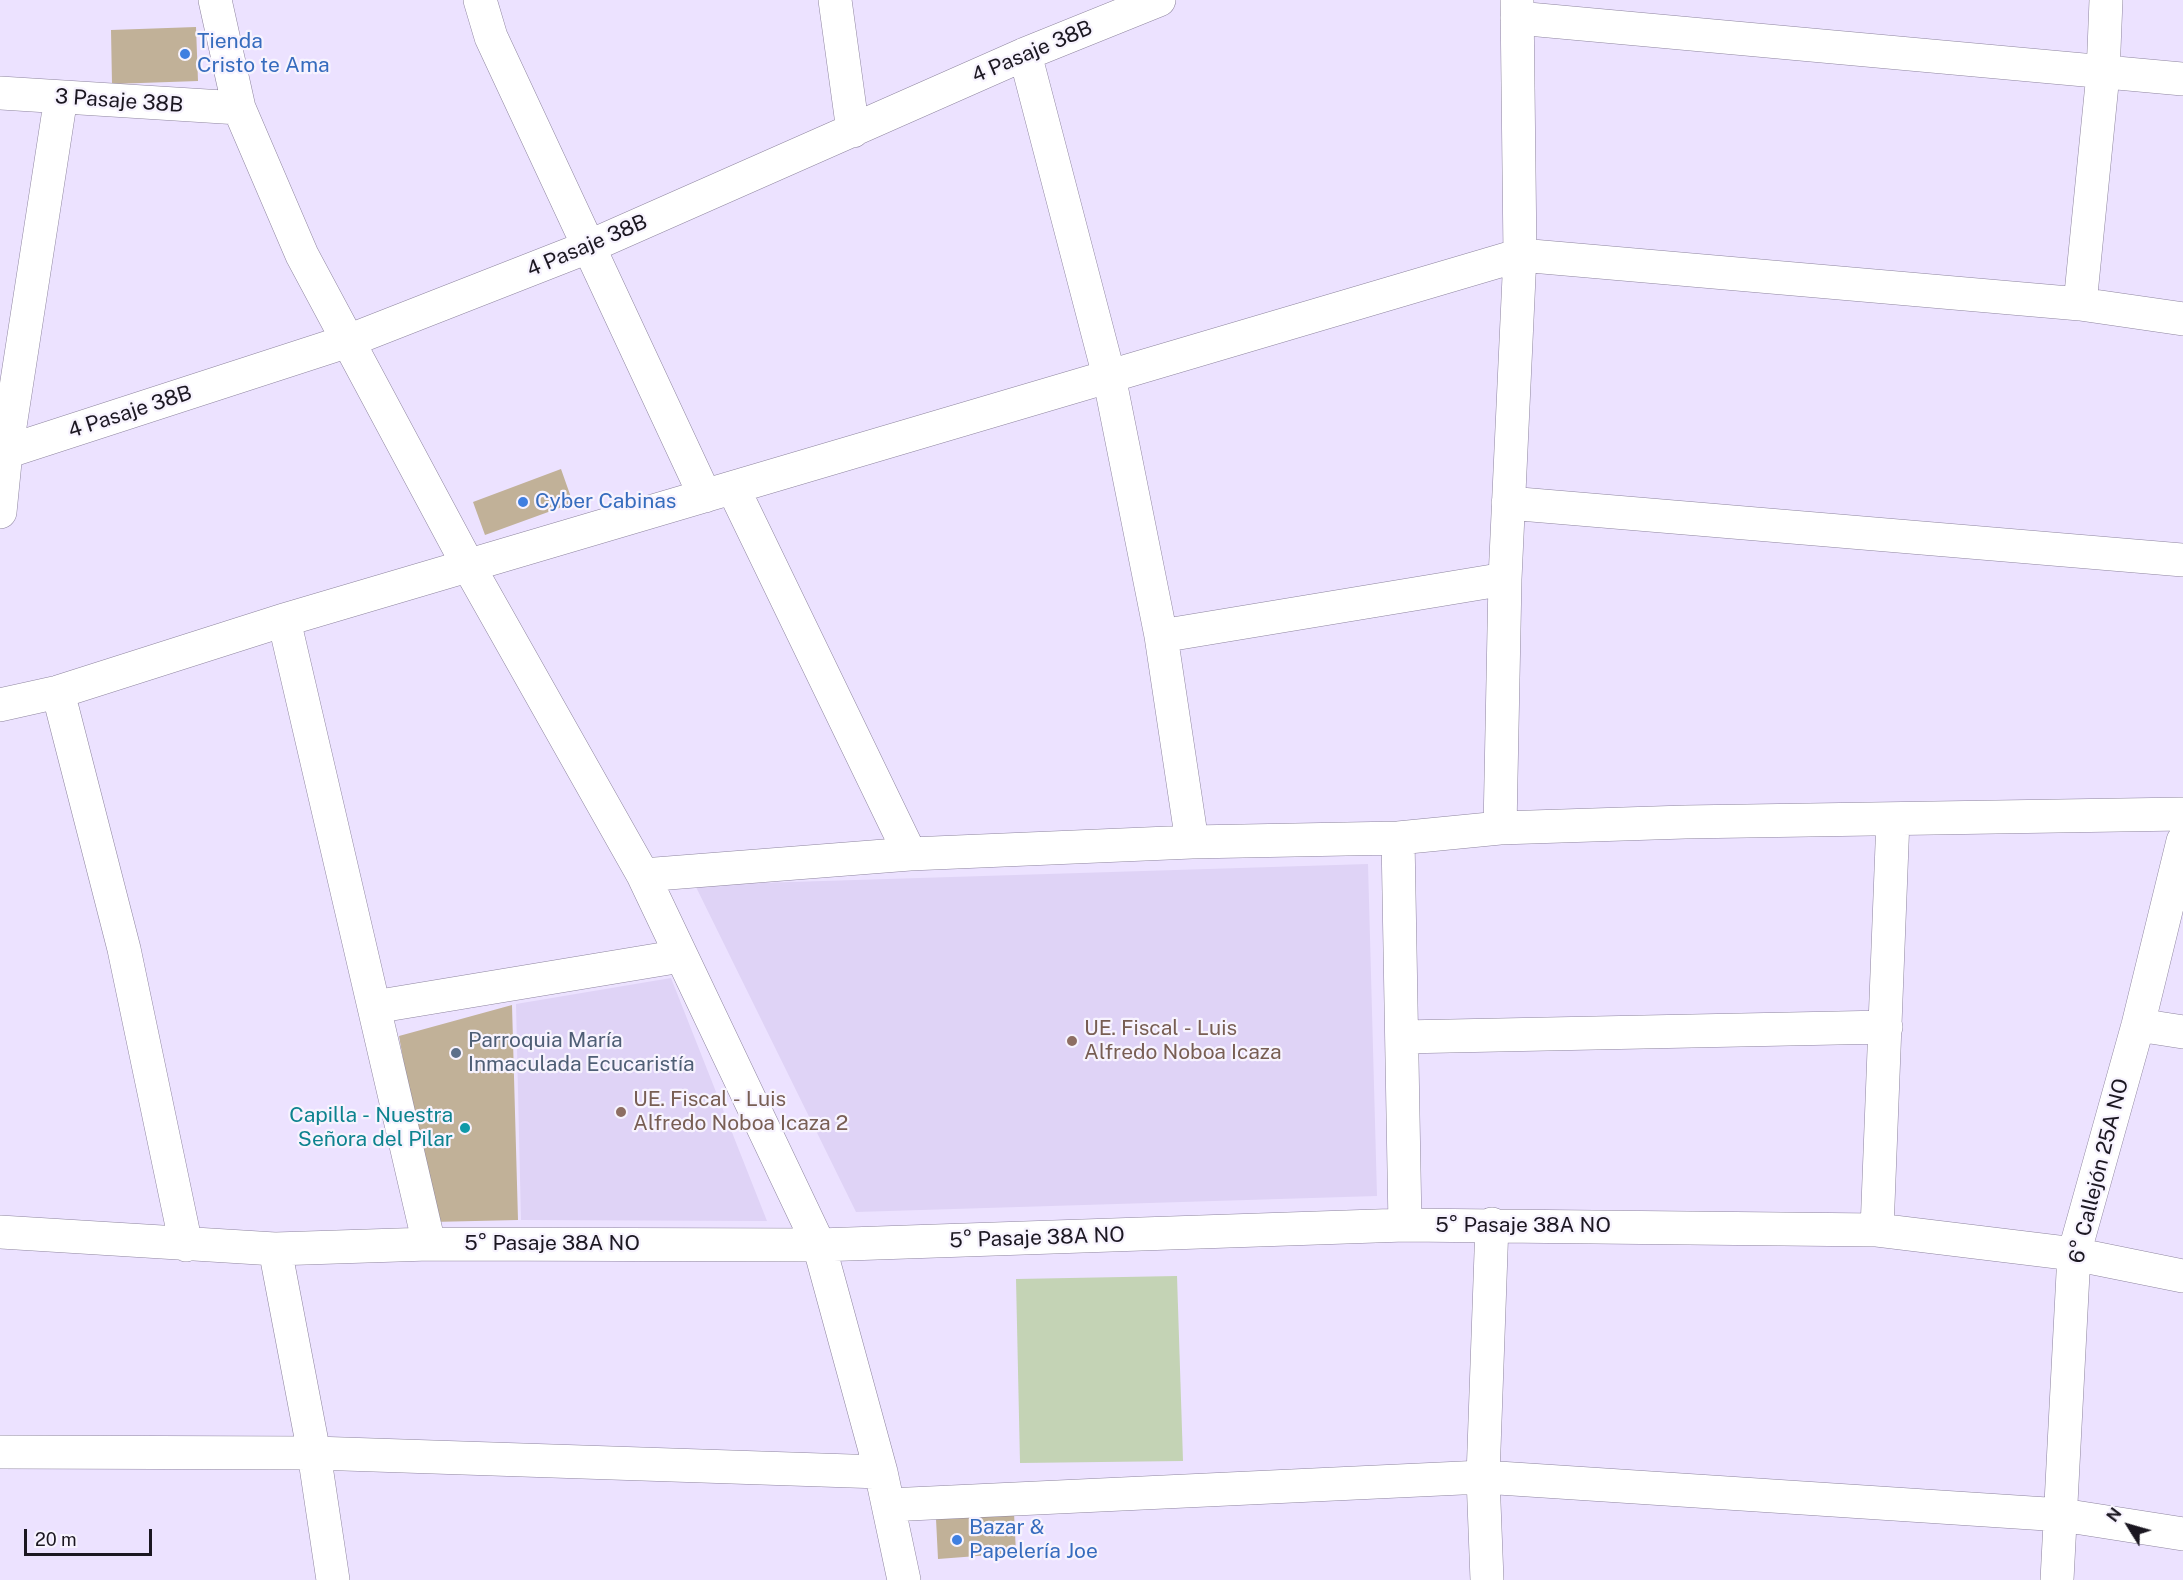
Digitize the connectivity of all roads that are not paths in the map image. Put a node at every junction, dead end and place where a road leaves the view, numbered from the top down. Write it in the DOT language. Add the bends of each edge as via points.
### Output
graph roads {
  1 [pos="215,0"];
  2 [pos="480,0"];
  3 [pos="835,0"];
  4 [pos="1159,0"];
  5 [pos="2106,0"];
  6 [pos="1113,9"];
  7 [pos="1517,9"];
  8 [pos="1025,54"];
  9 [pos="2103,74"];
  10 [pos="2183,79"];
  11 [pos="0,93"];
  12 [pos="61,97"];
  13 [pos="239,108"];
  14 [pos="853,131"];
  15 [pos="588,247"];
  16 [pos="1520,255"];
  17 [pos="2080,304"];
  18 [pos="2183,319"];
  19 [pos="348,341"];
  20 [pos="1109,376"];
  21 [pos="3,452"];
  22 [pos="719,492"];
  23 [pos="1508,503"];
  24 [pos="0,512"];
  25 [pos="2183,560"];
  26 [pos="468,565"];
  27 [pos="1505,579"];
  28 [pos="284,620"];
  29 [pos="1161,636"];
  30 [pos="58,692"];
  31 [pos="0,705"];
  32 [pos="2183,814"];
  33 [pos="1893,819"];
  34 [pos="1500,828"];
  35 [pos="1398,838"];
  36 [pos="1192,842"];
  37 [pos="2183,842"];
  38 [pos="910,854"];
  39 [pos="644,875"];
  40 [pos="681,956"];
  41 [pos="374,1007"];
  42 [pos="2138,1025"];
  43 [pos="1886,1027"];
  44 [pos="2183,1032"];
  45 [pos="1402,1037"];
  46 [pos="1492,1224"];
  47 [pos="1405,1225"];
  48 [pos="1877,1230"];
  49 [pos="0,1232"];
  50 [pos="429,1244"];
  51 [pos="186,1245"];
  52 [pos="819,1245"];
  53 [pos="275,1250"];
  54 [pos="2074,1254"];
  55 [pos="2183,1276"];
  56 [pos="0,1452"];
  57 [pos="314,1453"];
  58 [pos="881,1472"];
  59 [pos="1483,1477"];
  60 [pos="888,1505"];
  61 [pos="2062,1515"];
  62 [pos="2183,1534"];
  63 [pos="333,1580"];
  64 [pos="904,1580"];
  65 [pos="1487,1580"];
  66 [pos="2057,1580"];
  1 -- 13 [label="street"];
  2 -- 15 [label="street" via="491,37"];
  3 -- 14 [label="street"];
  4 -- 6 [label="street, 4 Pasaje 38B"];
  5 -- 9 [label="street"];
  6 -- 8 [label="street, 4 Pasaje 38B"];
  7 -- 9 [label="street"];
  7 -- 16 [label="street"];
  8 -- 14 [label="street, 4 Pasaje 38B"];
  8 -- 20 [label="street"];
  9 -- 10 [label="street"];
  9 -- 17 [label="street"];
  11 -- 12 [label="street, 3 Pasaje 38B"];
  12 -- 13 [label="street, 3 Pasaje 38B"];
  12 -- 21 [label="street"];
  13 -- 19 [label="street" via="302,255"];
  14 -- 15 [label="street, 4 Pasaje 38B"];
  15 -- 19 [label="street, 4 Pasaje 38B"];
  15 -- 22 [label="street"];
  16 -- 17 [label="street"];
  16 -- 20 [label="street"];
  16 -- 23 [label="street"];
  17 -- 18 [label="street"];
  19 -- 21 [label="street, 4 Pasaje 38B"];
  19 -- 26 [label="street"];
  20 -- 22 [label="street"];
  20 -- 29 [label="street"];
  21 -- 24 [label="street"];
  22 -- 26 [label="street"];
  22 -- 38 [label="street"];
  23 -- 25 [label="street"];
  23 -- 27 [label="street"];
  26 -- 28 [label="street"];
  26 -- 39 [label="street"];
  27 -- 29 [label="street"];
  27 -- 34 [label="street"];
  28 -- 30 [label="street"];
  28 -- 41 [label="street"];
  29 -- 36 [label="street"];
  30 -- 31 [label="street"];
  30 -- 51 [label="street" via="124,949"];
  32 -- 33 [label="street"];
  33 -- 34 [label="street"];
  33 -- 43 [label="street"];
  34 -- 35 [label="street"];
  35 -- 36 [label="street"];
  35 -- 45 [label="street"];
  36 -- 38 [label="street"];
  37 -- 42 [label="street, 6° Callejón 25A NO"];
  38 -- 39 [label="street"];
  39 -- 40 [label="street"];
  40 -- 41 [label="street"];
  40 -- 52 [label="street"];
  41 -- 50 [label="street"];
  42 -- 44 [label="street"];
  42 -- 54 [label="street, 6° Callejón 25A NO"];
  43 -- 45 [label="street"];
  43 -- 48 [label="street"];
  45 -- 47 [label="street"];
  46 -- 47 [label="street, 5° Pasaje 38A NO"];
  46 -- 48 [label="street, 5° Pasaje 38A NO"];
  46 -- 59 [label="street"];
  47 -- 52 [label="street, 5° Pasaje 38A NO"];
  48 -- 54 [label="street, 5° Pasaje 38A NO"];
  49 -- 51 [label="street, 5° Pasaje 38A NO"];
  50 -- 52 [label="street, 5° Pasaje 38A NO"];
  50 -- 53 [label="street, 5° Pasaje 38A NO"];
  51 -- 53 [label="street, 5° Pasaje 38A NO"];
  52 -- 58 [label="street"];
  53 -- 57 [label="street"];
  54 -- 55 [label="street, 5° Pasaje 38A NO"];
  54 -- 61 [label="street, 6° Callejón 25A NO"];
  56 -- 57 [label="street"];
  57 -- 58 [label="street"];
  57 -- 63 [label="street"];
  58 -- 60 [label="street"];
  59 -- 60 [label="street"];
  59 -- 61 [label="street"];
  59 -- 65 [label="street"];
  60 -- 64 [label="street"];
  61 -- 62 [label="street"];
  61 -- 66 [label="street, 6° Callejón 25A NO"];
}
